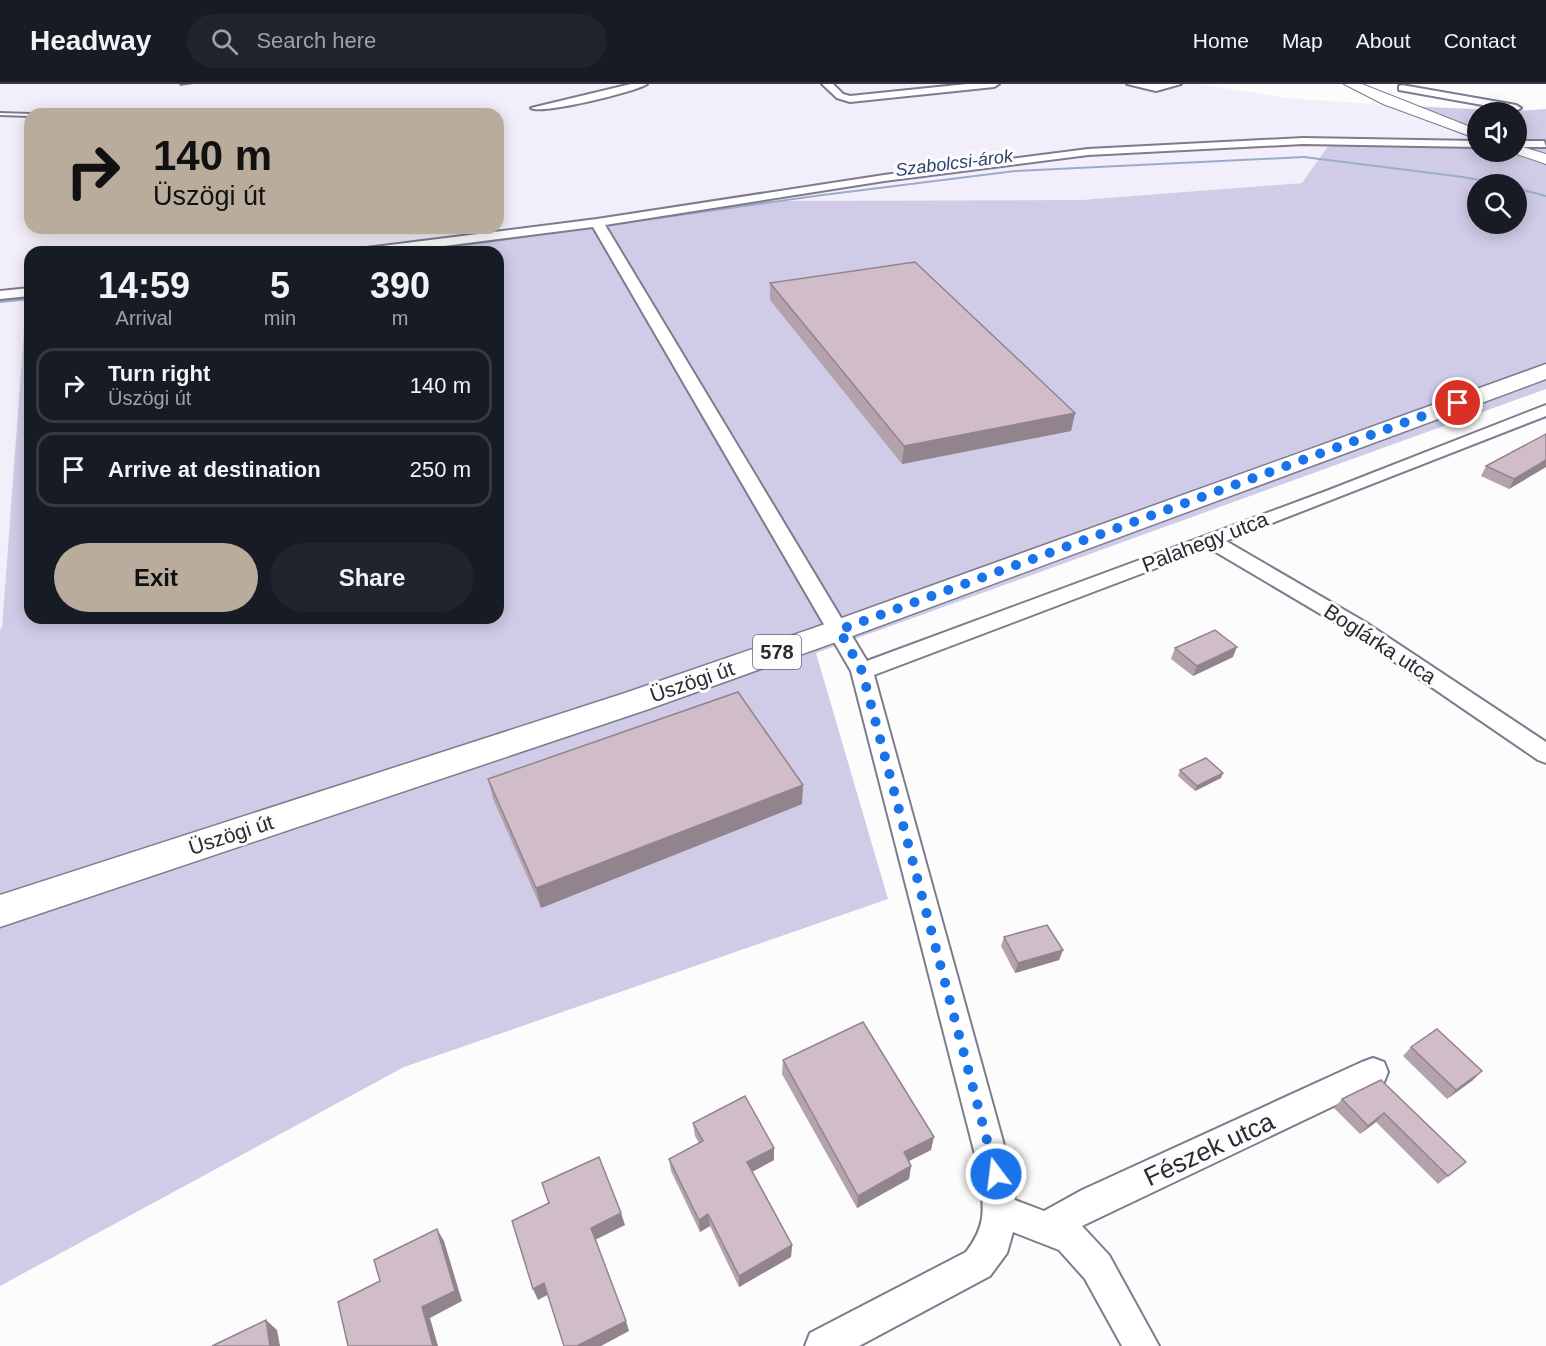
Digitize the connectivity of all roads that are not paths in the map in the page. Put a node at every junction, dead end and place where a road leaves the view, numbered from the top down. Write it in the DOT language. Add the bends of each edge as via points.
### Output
graph roads {
  1 [pos="642,84"];
  2 [pos="827,84"];
  3 [pos="994,84"];
  4 [pos="1132,84"];
  5 [pos="1176,84"];
  6 [pos="1351,84"];
  7 [pos="1388,85"];
  8 [pos="1405,86"];
  9 [pos="1486,102"];
  10 [pos="536,108"];
  11 [pos="0,114"];
  12 [pos="24,115"];
  13 [pos="1467,131"];
  14 [pos="1467,144"];
  15 [pos="1527,147"];
  16 [pos="1527,150"];
  17 [pos="1545,152"];
  18 [pos="599,226"];
  19 [pos="420,246"];
  20 [pos="24,293"];
  21 [pos="0,295"];
  22 [pos="1546,371"];
  23 [pos="1546,410"];
  24 [pos="1210,540"];
  25 [pos="839,630"];
  26 [pos="862,671"];
  27 [pos="1546,754"];
  28 [pos="0,911"];
  29 [pos="1373,1072"];
  30 [pos="1000,1210"];
  31 [pos="1045,1228"];
  32 [pos="824,1346"];
  33 [pos="1141,1346"];
  1 -- 10 [label="street"];
  2 -- 3 [label="street" via="850,99"];
  4 -- 5 [label="street" via="1156,88"];
  6 -- 13 [label="main road"];
  7 -- 8 [label="street"];
  8 -- 9 [label="street"];
  11 -- 12 [label="lane"];
  14 -- 18 [label="street" via="1303,141 1088,152 884,178"];
  15 -- 17 [label="street"];
  16 -- 17 [label="main road"];
  18 -- 19 [label="street"];
  18 -- 25 [label="street"];
  20 -- 21 [label="street"];
  22 -- 25 [label="main road, Üszögi út / 578"];
  23 -- 24 [label="street, Palahegy utca"];
  24 -- 26 [label="street, Palahegy utca"];
  24 -- 27 [label="street, Boglárka utca" via="1358,627"];
  25 -- 26 [label="street"];
  25 -- 28 [label="main road, Üszögi út / 578" via="637,701"];
  26 -- 30 [label="street" via="996,1174"];
  29 -- 31 [label="street, Fészek utca"];
  30 -- 31 [label="street"];
  30 -- 32 [label="street" via="995,1241 978,1264"];
  31 -- 33 [label="street" via="1071,1238 1097,1267"];
}
